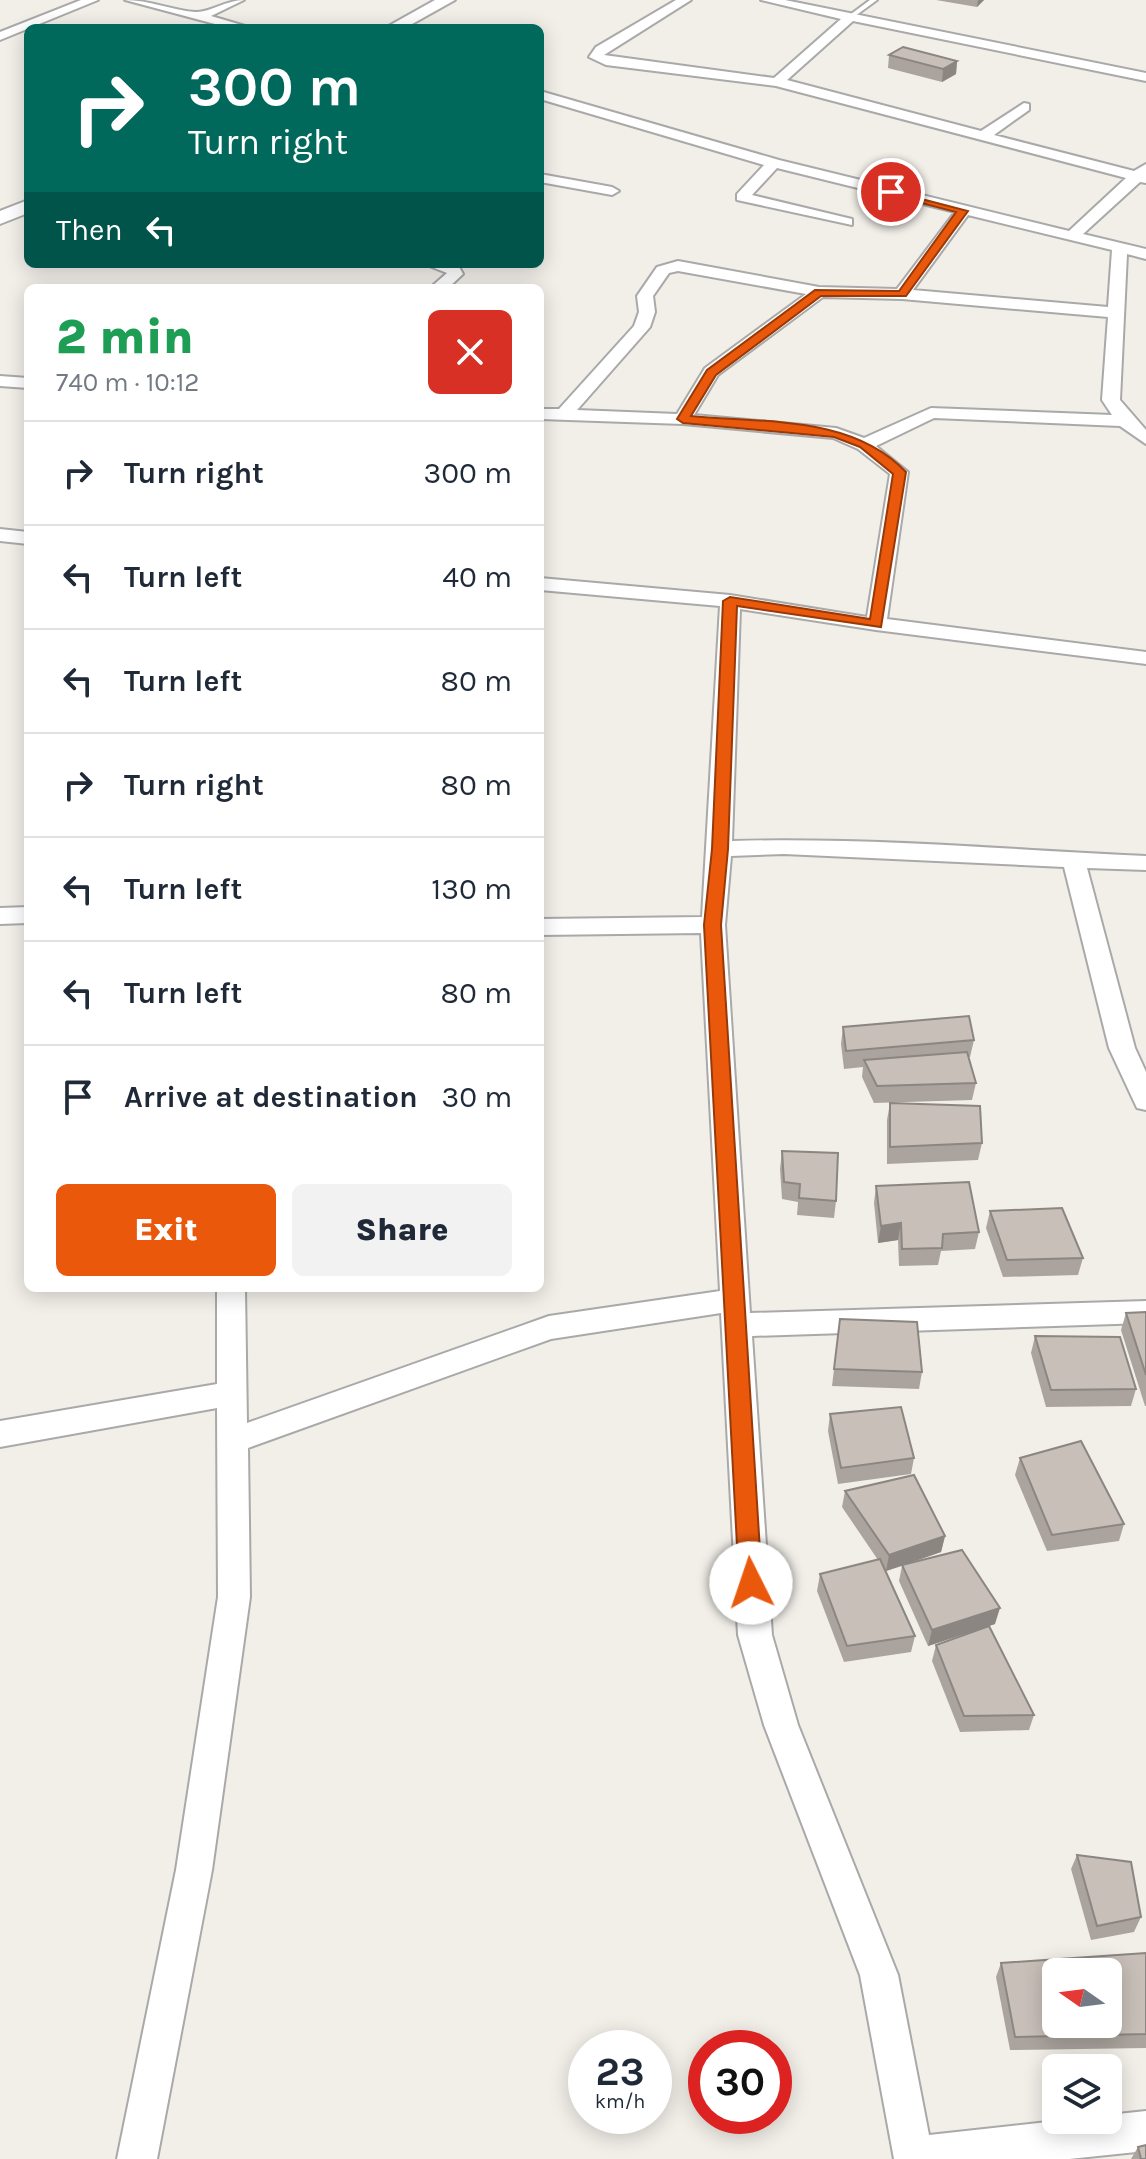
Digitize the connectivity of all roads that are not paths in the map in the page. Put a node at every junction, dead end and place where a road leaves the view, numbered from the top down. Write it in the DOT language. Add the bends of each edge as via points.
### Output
graph roads {
  1 [pos="92,0"];
  2 [pos="131,0"];
  3 [pos="238,0"];
  4 [pos="447,0"];
  5 [pos="685,0"];
  6 [pos="767,0"];
  7 [pos="874,0"];
  8 [pos="200,16"];
  9 [pos="849,18"];
  10 [pos="31,24"];
  11 [pos="231,24"];
  12 [pos="401,24"];
  13 [pos="24,27"];
  14 [pos="0,36"];
  15 [pos="1146,77"];
  16 [pos="777,82"];
  17 [pos="544,96"];
  18 [pos="1024,107"];
  19 [pos="981,138"];
  20 [pos="774,163"];
  21 [pos="1143,175"];
  22 [pos="544,179"];
  23 [pos="612,191"];
  24 [pos="24,208"];
  25 [pos="963,211"];
  26 [pos="0,218"];
  27 [pos="847,222"];
  28 [pos="1072,236"];
  29 [pos="1120,247"];
  30 [pos="1146,254"];
  31 [pos="452,268"];
  32 [pos="443,284"];
  33 [pos="819,292"];
  34 [pos="902,294"];
  35 [pos="1118,313"];
  36 [pos="0,381"];
  37 [pos="24,383"];
  38 [pos="544,414"];
  39 [pos="563,415"];
  40 [pos="683,419"];
  41 [pos="1125,421"];
  42 [pos="1146,439"];
  43 [pos="864,445"];
  44 [pos="0,535"];
  45 [pos="24,538"];
  46 [pos="544,584"];
  47 [pos="730,601"];
  48 [pos="876,624"];
  49 [pos="1146,658"];
  50 [pos="720,849"];
  51 [pos="1073,857"];
  52 [pos="1146,863"];
  53 [pos="24,915"];
  54 [pos="0,916"];
  55 [pos="713,925"];
  56 [pos="544,927"];
  57 [pos="1146,1101"];
  58 [pos="231,1292"];
  59 [pos="1146,1312"];
  60 [pos="736,1313"];
  61 [pos="233,1393"];
  62 [pos="0,1434"];
  63 [pos="235,1440"];
  64 [pos="1146,2131"];
  65 [pos="914,2158"];
  66 [pos="137,2159"];
  1 -- 10 [label="street"];
  2 -- 8 [label="street"];
  3 -- 8 [label="street"];
  4 -- 12 [label="street"];
  5 -- 16 [label="street" via="596,57"];
  6 -- 9 [label="street"];
  7 -- 9 [label="lane"];
  8 -- 11 [label="street"];
  9 -- 15 [label="street"];
  9 -- 16 [label="street"];
  13 -- 14 [label="street"];
  16 -- 19 [label="street"];
  17 -- 20 [label="street"];
  18 -- 19 [label="street"];
  19 -- 21 [label="street"];
  20 -- 25 [label="street"];
  20 -- 27 [label="street" via="742,197"];
  21 -- 28 [label="street"];
  22 -- 23 [label="street"];
  24 -- 26 [label="street"];
  25 -- 28 [label="street"];
  25 -- 34 [label="street"];
  28 -- 29 [label="street"];
  29 -- 30 [label="street"];
  29 -- 35 [label="street"];
  31 -- 32 [label="street" via="455,274"];
  33 -- 34 [label="street"];
  33 -- 39 [label="street" via="694,268 663,270 645,296 642,327"];
  33 -- 40 [label="street" via="711,372"];
  34 -- 35 [label="street"];
  35 -- 41 [label="street" via="1111,400"];
  36 -- 37 [label="street"];
  38 -- 39 [label="street"];
  39 -- 40 [label="street"];
  40 -- 43 [label="street" via="836,433"];
  41 -- 42 [label="street"];
  41 -- 43 [label="street" via="941,412"];
  43 -- 48 [label="street" via="899,472"];
  44 -- 45 [label="street"];
  46 -- 47 [label="street"];
  47 -- 48 [label="street"];
  47 -- 50 [label="street"];
  48 -- 49 [label="street"];
  50 -- 51 [label="street"];
  50 -- 55 [label="street"];
  51 -- 52 [label="street"];
  51 -- 57 [label="street" via="1122,1048"];
  53 -- 54 [label="street"];
  55 -- 56 [label="street"];
  55 -- 60 [label="street"];
  58 -- 61 [label="street"];
  59 -- 60 [label="street"];
  60 -- 63 [label="street" via="549,1328"];
  60 -- 65 [label="street" via="755,1635 781,1725 879,1975"];
  61 -- 62 [label="street"];
  61 -- 63 [label="street"];
  63 -- 66 [label="street" via="234,1597 194,1870"];
  64 -- 65 [label="street"];
}
